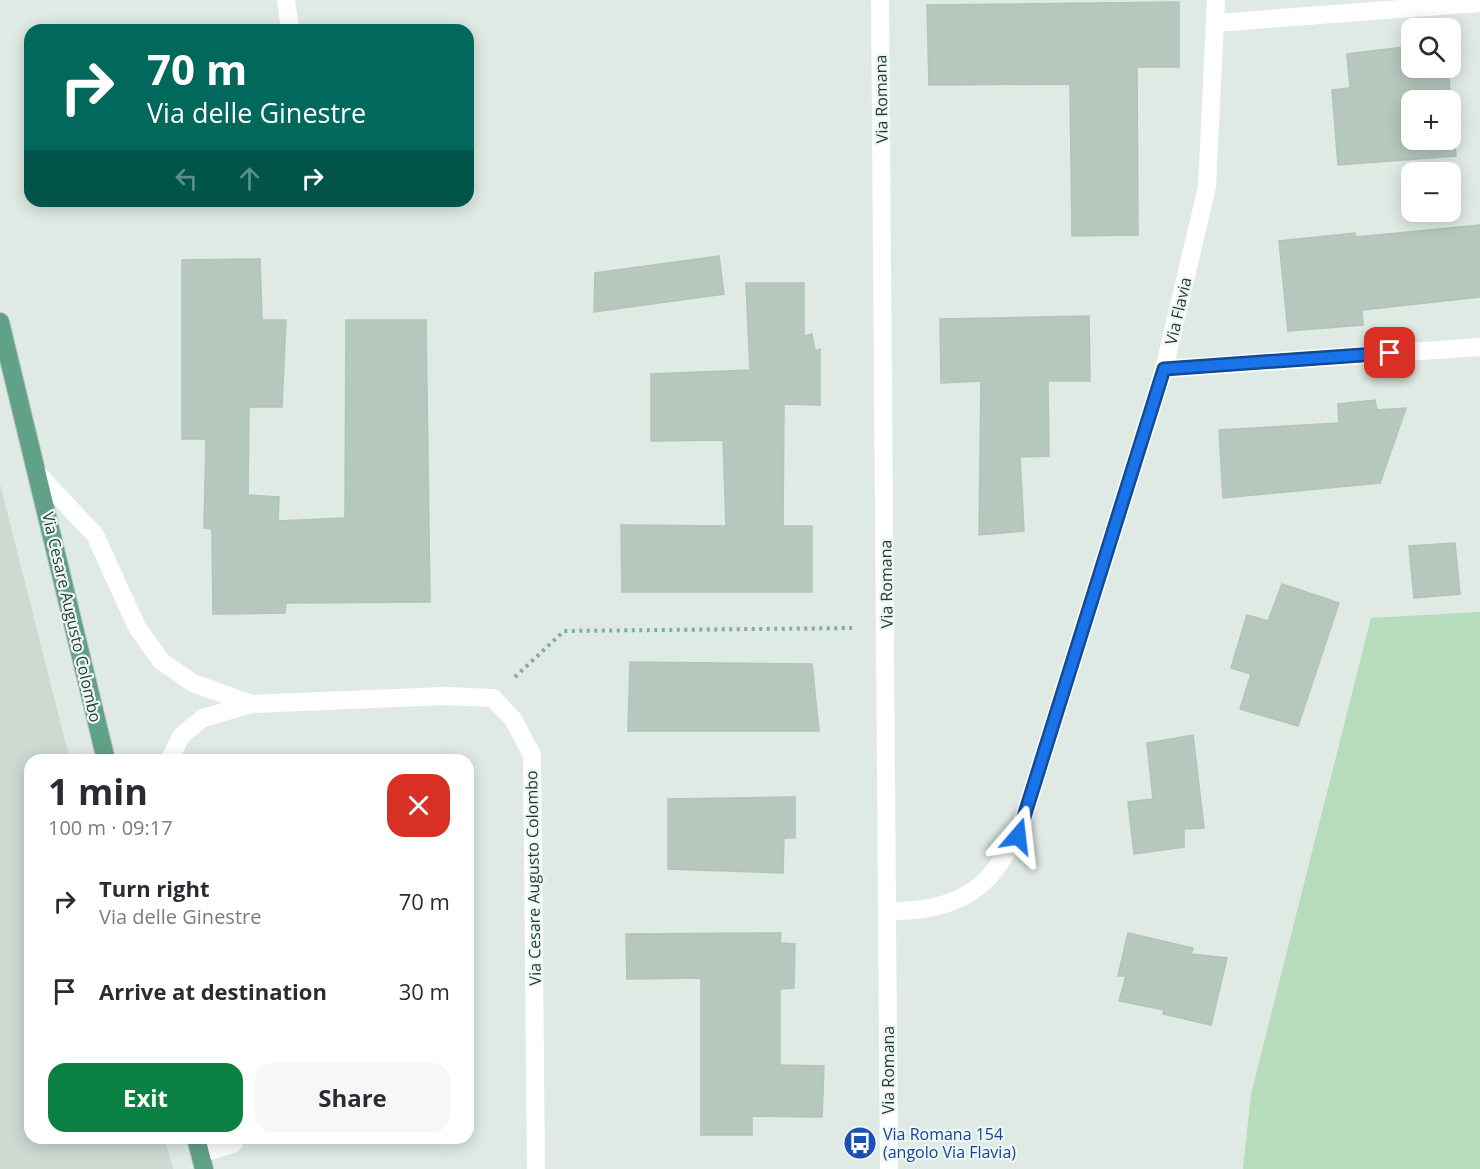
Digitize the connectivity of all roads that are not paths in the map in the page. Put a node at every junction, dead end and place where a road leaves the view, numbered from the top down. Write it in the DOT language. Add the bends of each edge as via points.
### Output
graph roads {
  1 [pos="286,0"];
  2 [pos="880,0"];
  3 [pos="1216,0"];
  4 [pos="1480,3"];
  5 [pos="289,24"];
  6 [pos="1215,24"];
  7 [pos="0,322"];
  8 [pos="1480,347"];
  9 [pos="1164,369"];
  10 [pos="38,474"];
  11 [pos="251,704"];
  12 [pos="105,754"];
  13 [pos="172,754"];
  14 [pos="888,911"];
  15 [pos="234,1144"];
  16 [pos="200,1154"];
  17 [pos="536,1169"];
  18 [pos="889,1169"];
  1 -- 5 [label="street"];
  2 -- 14 [label="street, Via Romana"];
  3 -- 6 [label="street, Via Flavia"];
  4 -- 6 [label="street"];
  6 -- 9 [label="street, Via Flavia" via="1207,187"];
  7 -- 10 [label="main road, Via Cesare Augusto Colombo"];
  8 -- 9 [label="street"];
  9 -- 14 [label="street, Via Flavia" via="1018,836 988,878 955,902 912,912"];
  10 -- 11 [label="street, Via Cesare Augusto Colombo" via="95,535 137,627 161,661 193,683"];
  10 -- 12 [label="main road, Via Cesare Augusto Colombo"];
  11 -- 13 [label="street, Via Cesare Augusto Colombo" via="203,718 182,735"];
  11 -- 17 [label="street, Via Cesare Augusto Colombo" via="445,696 493,698 513,719 532,755"];
  14 -- 18 [label="street, Via Romana"];
  15 -- 16 [label="street"];
}
